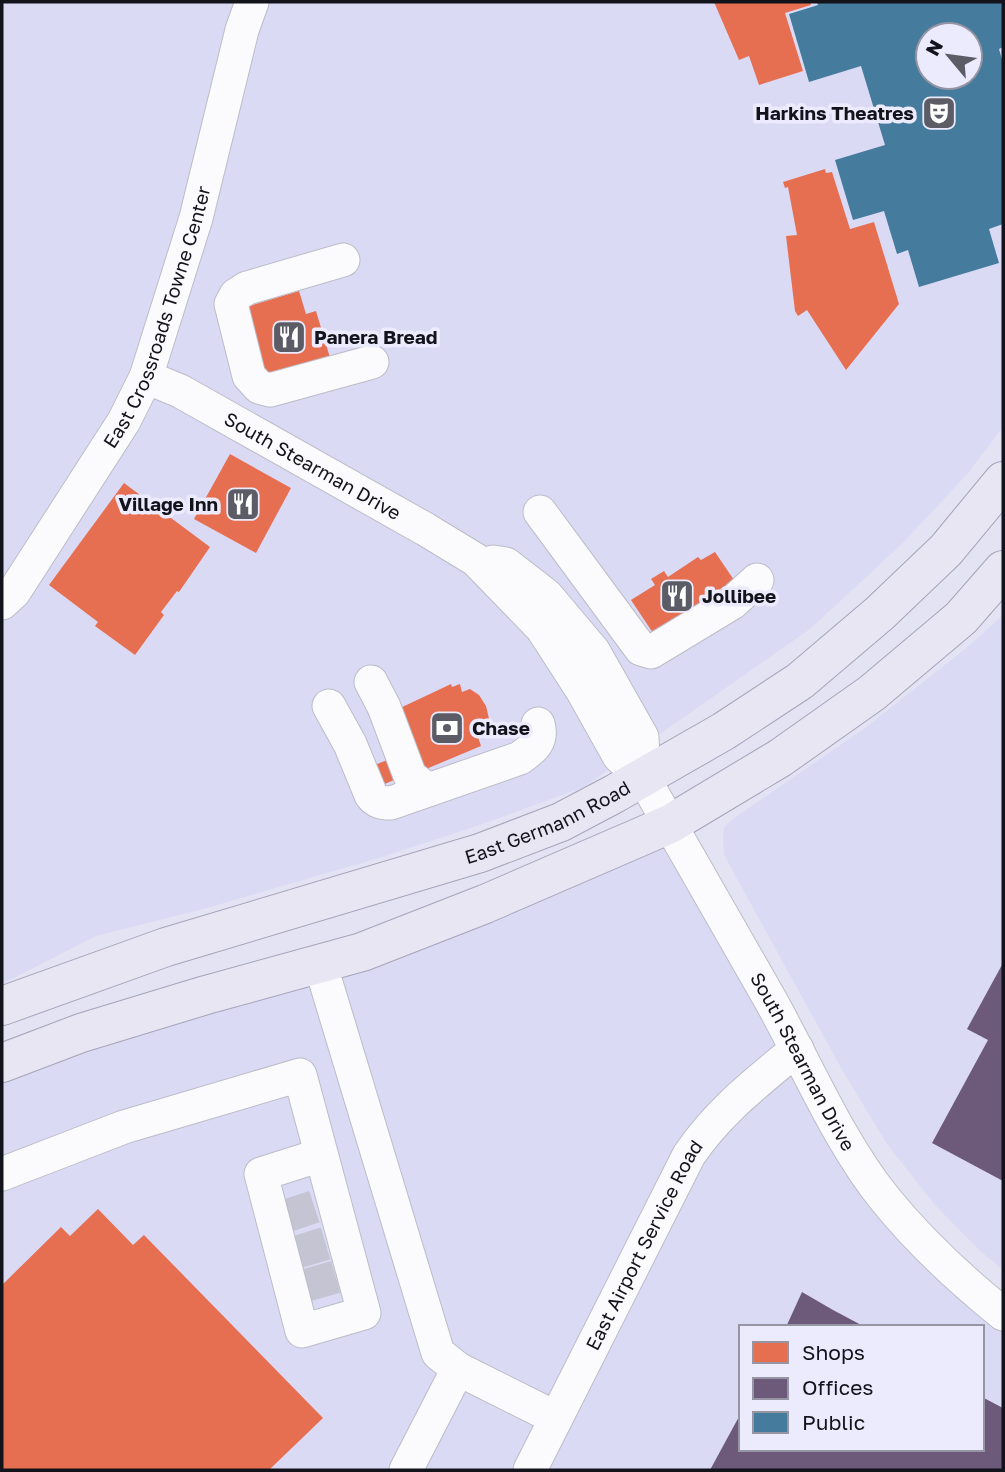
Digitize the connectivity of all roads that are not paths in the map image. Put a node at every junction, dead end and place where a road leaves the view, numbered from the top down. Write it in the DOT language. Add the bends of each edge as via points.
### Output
graph roads {
  1 [pos="252,2"];
  2 [pos="343,260"];
  3 [pos="372,362"];
  4 [pos="146,377"];
  5 [pos="1003,481"];
  6 [pos="540,512"];
  7 [pos="1003,570"];
  8 [pos="757,580"];
  9 [pos="2,603"];
  10 [pos="538,724"];
  11 [pos="644,779"];
  12 [pos="409,797"];
  13 [pos="670,824"];
  14 [pos="320,963"];
  15 [pos="8,1011"];
  16 [pos="797,1049"];
  17 [pos="350,1062"];
  18 [pos="2,1063"];
  19 [pos="300,1076"];
  20 [pos="321,1155"];
  21 [pos="2,1174"];
  22 [pos="1003,1314"];
  23 [pos="458,1369"];
  24 [pos="556,1418"];
  25 [pos="406,1470"];
  26 [pos="530,1470"];
  1 -- 4 [label="street, East Crossroads Towne Center" via="196,218"];
  2 -- 3 [label="street" via="236,295 231,304 249,376 259,387 270,390"];
  4 -- 9 [label="street, East Crossroads Towne Center" via="83,487 14,592"];
  4 -- 11 [label="street, South Stearman Drive" via="192,398 476,560 506,564 546,595 594,652 642,737"];
  5 -- 11 [label="main road, East Germann Road" via="946,550 800,681"];
  6 -- 8 [label="street" via="641,649 651,652 732,603"];
  7 -- 13 [label="main road" via="961,618 872,694 780,758"];
  10 -- 12 [label="street" via="541,734 535,748 520,758"];
  11 -- 13 [label="street, South Stearman Drive"];
  11 -- 15 [label="main road, East Germann Road" via="561,822 480,853 166,947"];
  12 -- 12 [label="street" via="410,776 384,707 349,694 351,744 371,795 375,800"];
  13 -- 14 [label="main road" via="474,909 362,952"];
  13 -- 16 [label="street, South Stearman Drive"];
  14 -- 17 [label="street"];
  14 -- 18 [label="main road" via="81,1033"];
  16 -- 22 [label="street, South Stearman Drive" via="856,1158 884,1198 960,1277"];
  16 -- 24 [label="street, East Airport Service Road" via="708,1127 689,1155"];
  17 -- 19 [label="street"];
  17 -- 23 [label="street" via="438,1353"];
  19 -- 20 [label="street"];
  19 -- 21 [label="street" via="124,1127"];
  20 -- 20 [label="street" via="261,1174 297,1288 302,1331 364,1313 346,1274 326,1203"];
  23 -- 24 [label="street"];
  23 -- 25 [label="street"];
  24 -- 26 [label="street, East Airport Service Road"];
}
